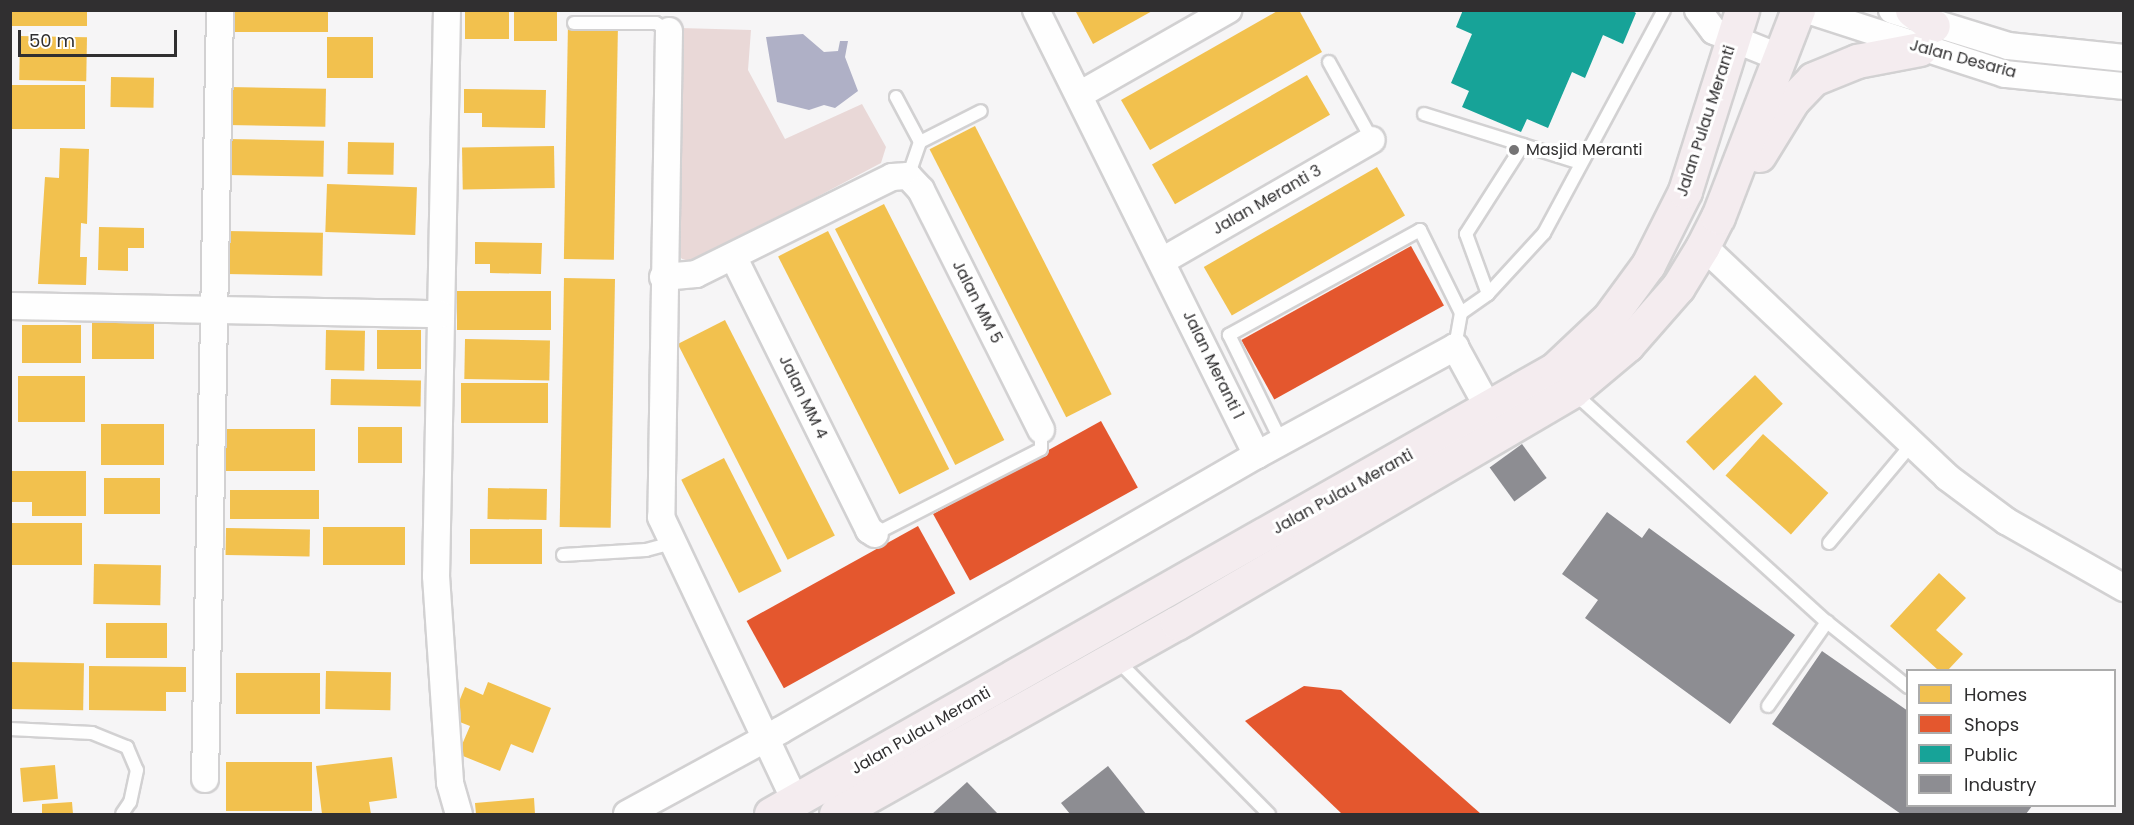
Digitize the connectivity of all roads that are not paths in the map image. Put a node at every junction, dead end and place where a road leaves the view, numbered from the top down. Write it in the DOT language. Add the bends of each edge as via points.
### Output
graph roads {
  1 [pos="220,10"];
  2 [pos="447,10"];
  3 [pos="1036,10"];
  4 [pos="1228,10"];
  5 [pos="1664,10"];
  6 [pos="1698,10"];
  7 [pos="1798,10"];
  8 [pos="1807,10"];
  9 [pos="1892,10"];
  10 [pos="574,23"];
  11 [pos="1737,25"];
  12 [pos="1921,28"];
  13 [pos="669,31"];
  14 [pos="1781,58"];
  15 [pos="2124,58"];
  16 [pos="1329,62"];
  17 [pos="2124,86"];
  18 [pos="1079,95"];
  19 [pos="896,97"];
  20 [pos="981,111"];
  21 [pos="1424,114"];
  22 [pos="1372,140"];
  23 [pos="920,142"];
  24 [pos="1523,145"];
  25 [pos="1580,163"];
  26 [pos="908,176"];
  27 [pos="1718,218"];
  28 [pos="1703,246"];
  29 [pos="734,258"];
  30 [pos="1162,261"];
  31 [pos="663,277"];
  32 [pos="1488,294"];
  33 [pos="10,306"];
  34 [pos="215,310"];
  35 [pos="1461,313"];
  36 [pos="441,314"];
  37 [pos="1455,347"];
  38 [pos="1572,391"];
  39 [pos="1490,409"];
  40 [pos="1041,430"];
  41 [pos="1281,441"];
  42 [pos="1911,445"];
  43 [pos="1257,454"];
  44 [pos="875,534"];
  45 [pos="673,543"];
  46 [pos="1829,543"];
  47 [pos="563,555"];
  48 [pos="2124,588"];
  49 [pos="1827,622"];
  50 [pos="1115,658"];
  51 [pos="1906,685"];
  52 [pos="1768,706"];
  53 [pos="10,729"];
  54 [pos="767,738"];
  55 [pos="205,779"];
  56 [pos="784,808"];
  57 [pos="122,814"];
  58 [pos="459,814"];
  59 [pos="627,814"];
  60 [pos="836,814"];
  61 [pos="1269,814"];
  1 -- 34 [label="street"];
  2 -- 36 [label="street"];
  3 -- 18 [label="street, Jalan Meranti 1"];
  4 -- 18 [label="street"];
  5 -- 25 [label="lane"];
  6 -- 11 [label="street" via="1714,31"];
  7 -- 14 [label="main road, Jalan Pulau Meranti"];
  8 -- 12 [label="street, Jalan Desaria"];
  9 -- 12 [label="street, Jalan Desaria"];
  10 -- 13 [label="lane" via="656,23"];
  11 -- 14 [label="street"];
  11 -- 39 [label="main road, Jalan Pulau Meranti" via="1685,190 1648,265 1609,318 1555,369"];
  12 -- 15 [label="street, Jalan Desaria" via="2008,46"];
  12 -- 17 [label="street, Jalan Desaria" via="2004,74"];
  12 -- 27 [label="main road" via="1813,79 1793,100"];
  13 -- 31 [label="street"];
  14 -- 27 [label="main road, Jalan Pulau Meranti"];
  16 -- 22 [label="lane"];
  18 -- 30 [label="street, Jalan Meranti 1"];
  19 -- 23 [label="lane"];
  20 -- 23 [label="lane"];
  21 -- 24 [label="lane"];
  22 -- 30 [label="street, Jalan Meranti 3"];
  23 -- 26 [label="lane"];
  24 -- 25 [label="lane"];
  24 -- 32 [label="lane" via="1466,234"];
  25 -- 32 [label="lane" via="1544,233"];
  26 -- 29 [label="street" via="891,177"];
  26 -- 40 [label="street, Jalan MM 5" via="921,190"];
  27 -- 28 [label="main road, Jalan Pulau Meranti"];
  28 -- 38 [label="main road, Jalan Pulau Meranti" via="1678,286 1627,345"];
  28 -- 42 [label="street"];
  29 -- 31 [label="street" via="696,274"];
  29 -- 44 [label="street, Jalan MM 4" via="869,530"];
  30 -- 43 [label="street, Jalan Meranti 1"];
  31 -- 45 [label="street" via="659,501 661,517"];
  32 -- 35 [label="lane"];
  33 -- 34 [label="street"];
  34 -- 36 [label="street"];
  34 -- 55 [label="street"];
  35 -- 37 [label="lane"];
  35 -- 41 [label="lane" via="1420,230 1229,335"];
  36 -- 58 [label="street" via="436,576 450,783"];
  37 -- 39 [label="street"];
  37 -- 41 [label="street"];
  38 -- 49 [label="lane"];
  38 -- 50 [label="main road, Jalan Pulau Meranti"];
  39 -- 56 [label="main road, Jalan Pulau Meranti"];
  40 -- 44 [label="lane" via="1041,449"];
  41 -- 43 [label="street"];
  42 -- 46 [label="lane"];
  42 -- 48 [label="street" via="2006,521"];
  43 -- 54 [label="street"];
  45 -- 47 [label="lane" via="646,550"];
  45 -- 54 [label="street"];
  49 -- 51 [label="lane"];
  49 -- 52 [label="lane"];
  50 -- 60 [label="main road, Jalan Pulau Meranti"];
  50 -- 61 [label="lane"];
  53 -- 57 [label="lane" via="92,733 127,747 137,770 130,802"];
  54 -- 56 [label="street"];
  54 -- 59 [label="street"];
}
